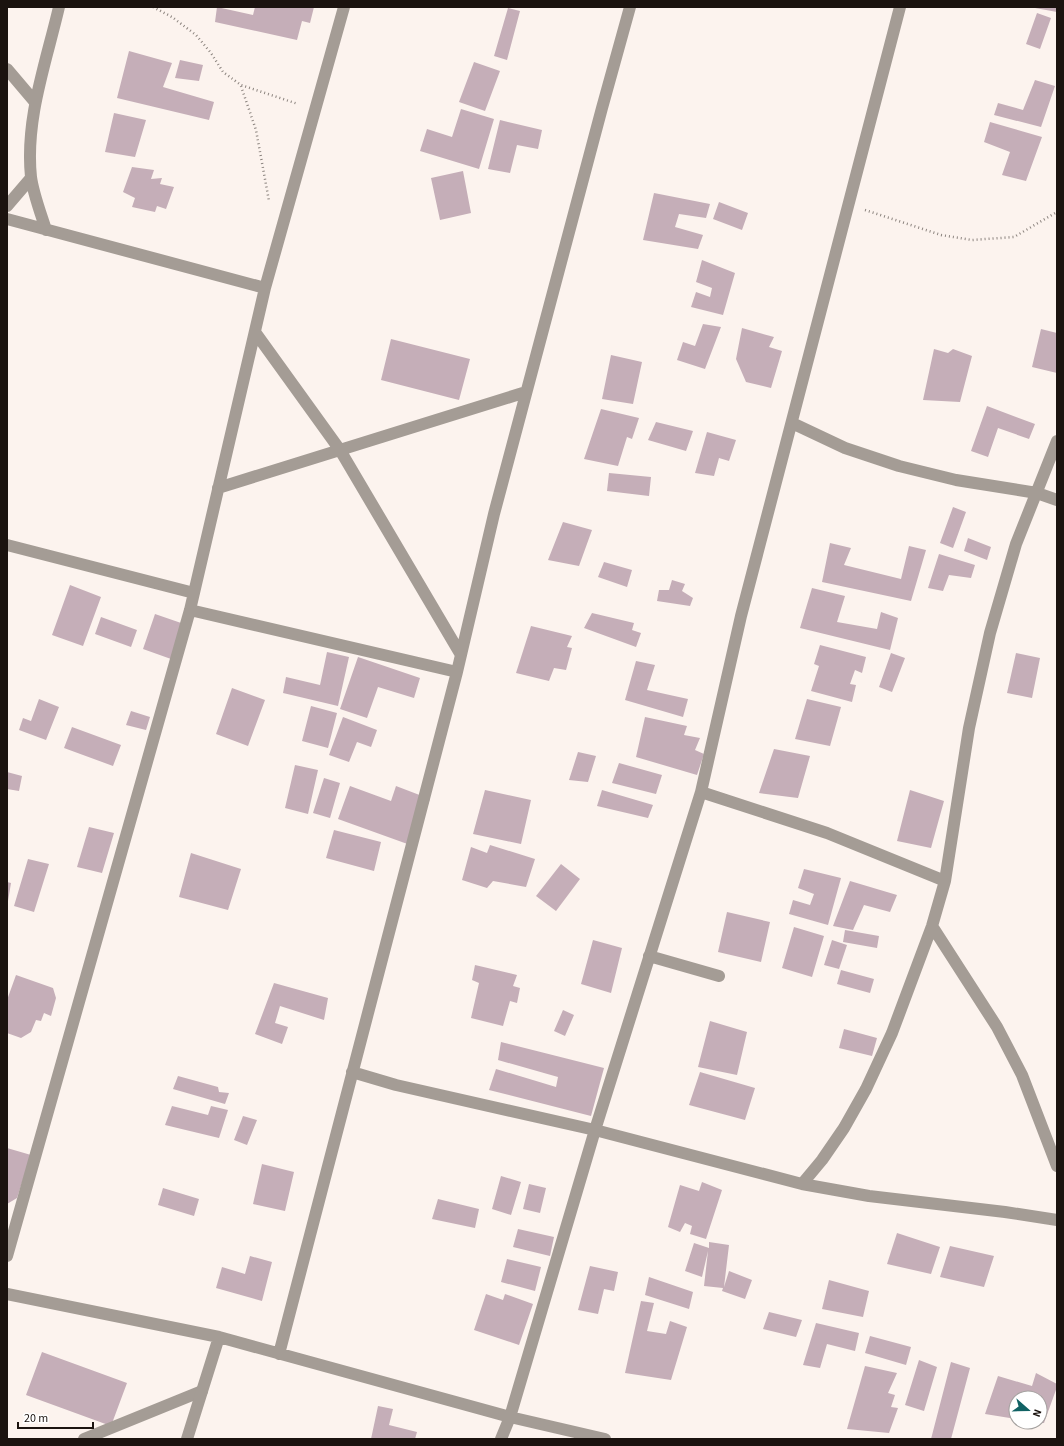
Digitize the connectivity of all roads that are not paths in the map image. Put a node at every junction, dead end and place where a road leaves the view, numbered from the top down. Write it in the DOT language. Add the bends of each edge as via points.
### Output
graph roads {
  1 [pos="59,7"];
  2 [pos="344,7"];
  3 [pos="630,7"];
  4 [pos="900,7"];
  5 [pos="7,69"];
  6 [pos="35,102"];
  7 [pos="31,178"];
  8 [pos="7,206"];
  9 [pos="7,219"];
  10 [pos="46,230"];
  11 [pos="265,288"];
  12 [pos="255,332"];
  13 [pos="526,392"];
  14 [pos="792,422"];
  15 [pos="1057,441"];
  16 [pos="340,450"];
  17 [pos="218,488"];
  18 [pos="1037,493"];
  19 [pos="1057,500"];
  20 [pos="7,545"];
  21 [pos="194,593"];
  22 [pos="190,610"];
  23 [pos="461,655"];
  24 [pos="457,672"];
  25 [pos="701,792"];
  26 [pos="945,881"];
  27 [pos="932,926"];
  28 [pos="649,956"];
  29 [pos="719,976"];
  30 [pos="352,1072"];
  31 [pos="595,1130"];
  32 [pos="1057,1166"];
  33 [pos="802,1184"];
  34 [pos="1057,1220"];
  35 [pos="7,1256"];
  36 [pos="7,1294"];
  37 [pos="219,1337"];
  38 [pos="279,1354"];
  39 [pos="202,1391"];
  40 [pos="510,1417"];
  41 [pos="84,1439"];
  42 [pos="187,1439"];
  43 [pos="501,1439"];
  44 [pos="605,1439"];
  1 -- 6 [label="street"];
  2 -- 11 [label="street"];
  3 -- 13 [label="street"];
  4 -- 14 [label="street"];
  5 -- 6 [label="street"];
  6 -- 7 [label="street"];
  7 -- 8 [label="street"];
  7 -- 10 [label="street"];
  9 -- 10 [label="street"];
  10 -- 11 [label="street"];
  11 -- 12 [label="street"];
  12 -- 16 [label="street"];
  12 -- 17 [label="street"];
  13 -- 16 [label="street"];
  13 -- 23 [label="street"];
  14 -- 18 [label="street" via="845,448 899,466 956,480"];
  14 -- 25 [label="street" via="741,616"];
  15 -- 18 [label="street"];
  16 -- 17 [label="street"];
  16 -- 23 [label="street"];
  17 -- 21 [label="street"];
  18 -- 19 [label="street"];
  18 -- 26 [label="street" via="1016,544 990,633 969,728"];
  20 -- 21 [label="street"];
  21 -- 22 [label="street"];
  22 -- 24 [label="street"];
  22 -- 35 [label="street"];
  23 -- 24 [label="street"];
  24 -- 30 [label="street"];
  25 -- 26 [label="street" via="827,833"];
  25 -- 28 [label="street"];
  26 -- 27 [label="street"];
  27 -- 32 [label="street" via="998,1027 1019,1068"];
  27 -- 33 [label="street" via="892,1033 866,1090 844,1128"];
  28 -- 29 [label="street"];
  28 -- 31 [label="street"];
  30 -- 31 [label="street" via="388,1083"];
  30 -- 38 [label="street"];
  31 -- 33 [label="street"];
  31 -- 40 [label="street"];
  33 -- 34 [label="street" via="869,1196"];
  36 -- 37 [label="street"];
  37 -- 38 [label="street"];
  37 -- 39 [label="street"];
  38 -- 40 [label="street"];
  39 -- 41 [label="street"];
  39 -- 42 [label="street"];
  40 -- 43 [label="street"];
  40 -- 44 [label="street"];
}
